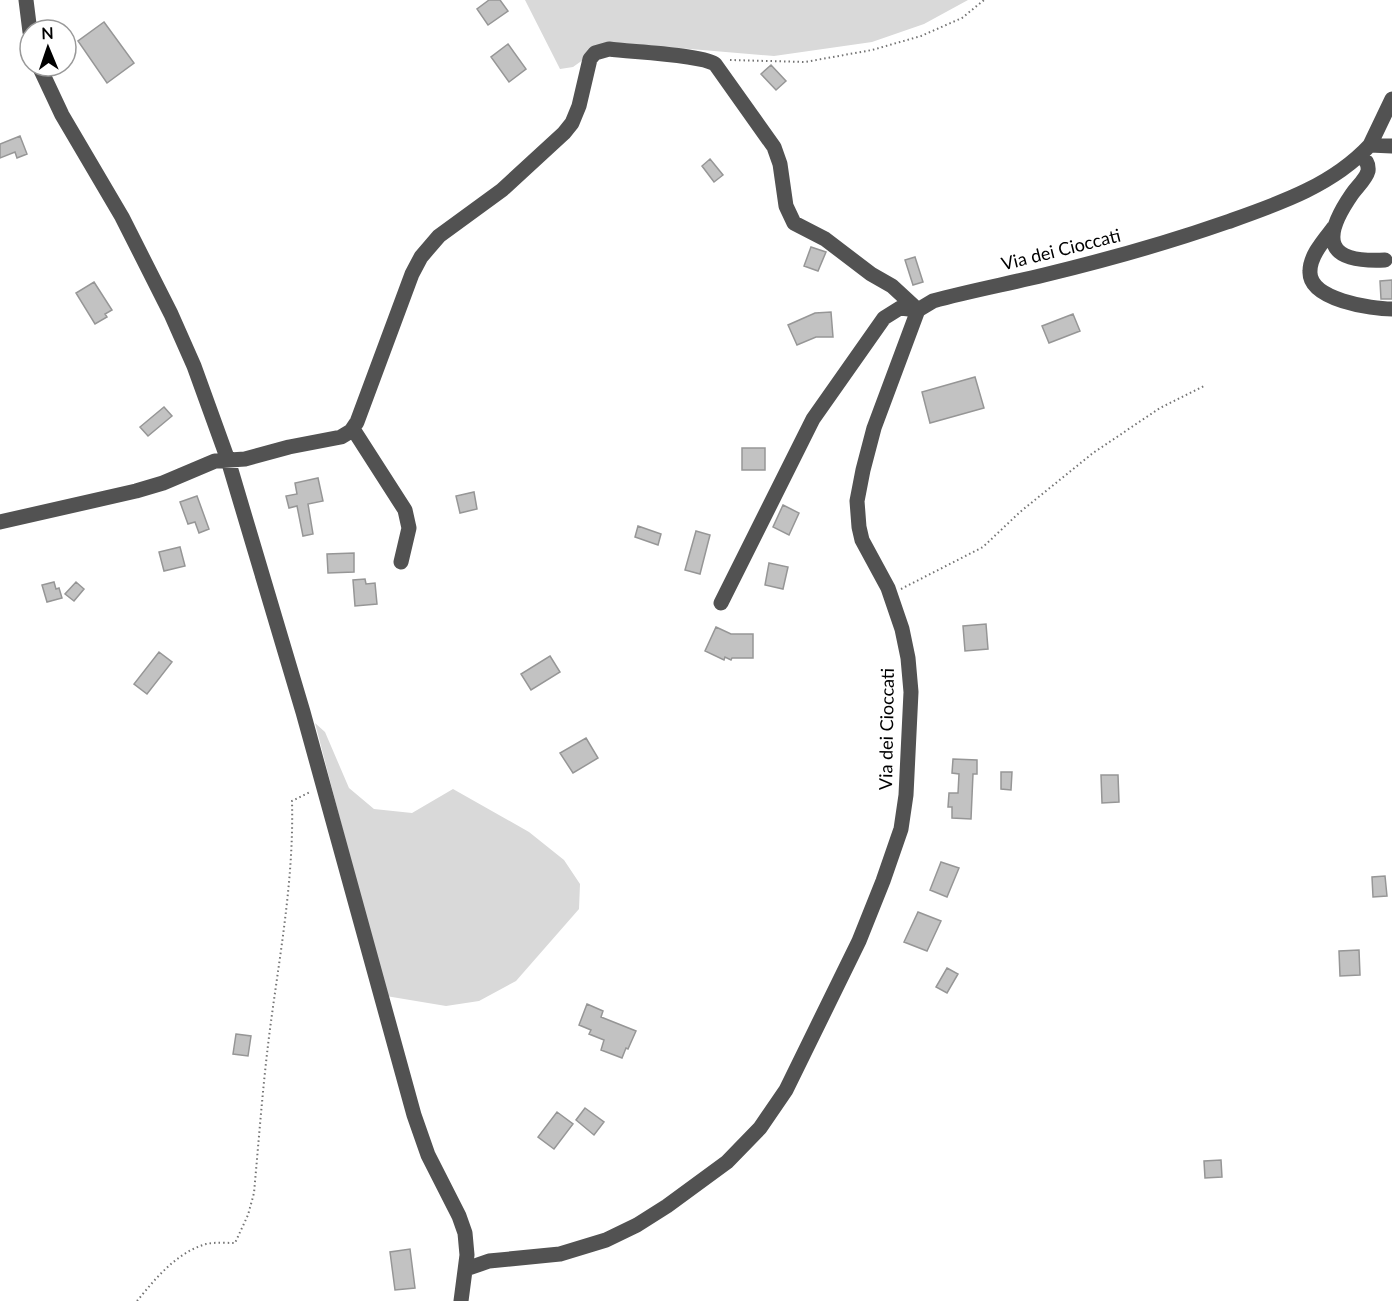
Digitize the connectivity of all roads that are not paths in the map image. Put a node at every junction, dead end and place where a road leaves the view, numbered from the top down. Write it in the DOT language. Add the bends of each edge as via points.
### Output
graph roads {
  1 [pos="26,0"];
  2 [pos="28,18"];
  3 [pos="45,78"];
  4 [pos="1392,99"];
  5 [pos="1392,146"];
  6 [pos="1365,150"];
  7 [pos="1334,227"];
  8 [pos="1384,261"];
  9 [pos="1392,309"];
  10 [pos="918,310"];
  11 [pos="353,429"];
  12 [pos="228,460"];
  13 [pos="0,522"];
  14 [pos="400,562"];
  15 [pos="722,603"];
  16 [pos="466,1269"];
  17 [pos="461,1301"];
  1 -- 2 [label="street"];
  3 -- 12 [label="street" via="171,314"];
  4 -- 6 [label="street"];
  5 -- 6 [label="street"];
  6 -- 7 [label="street" via="1367,174"];
  6 -- 10 [label="street, Via dei Cioccati" via="1350,164 1304,192 1252,214 1137,251 933,301"];
  7 -- 8 [label="street" via="1332,242 1341,254"];
  7 -- 9 [label="street" via="1311,264 1312,280 1325,292 1347,302"];
  10 -- 11 [label="street" via="892,286 825,238 794,223 786,206 774,147 718,69 707,60 600,50 592,56 579,106 564,133 502,190 440,236 418,262"];
  10 -- 15 [label="street" via="900,308 884,318 813,419"];
  10 -- 16 [label="street, Via dei Cioccati" via="874,429 857,501 862,540 891,594 906,644 910,681 901,829 863,932 782,1096 760,1128 727,1162 684,1195 606,1240 568,1252 495,1260"];
  11 -- 12 [label="street" via="336,438"];
  11 -- 14 [label="street" via="405,510 409,528"];
  12 -- 13 [label="street" via="215,461 136,491"];
  12 -- 16 [label="street" via="324,787 414,1115 465,1233"];
  16 -- 17 [label="street"];
}
